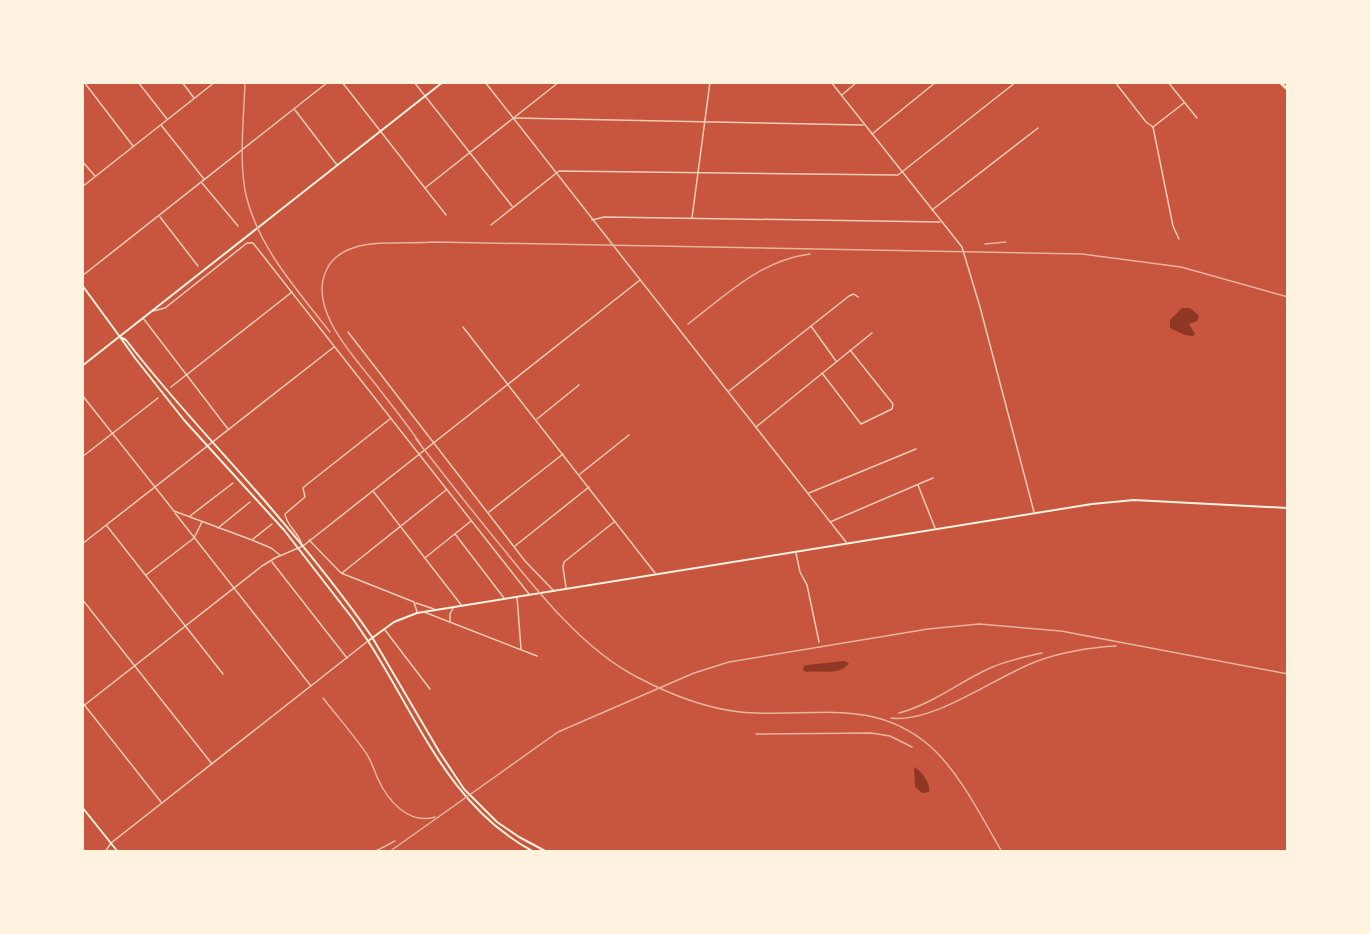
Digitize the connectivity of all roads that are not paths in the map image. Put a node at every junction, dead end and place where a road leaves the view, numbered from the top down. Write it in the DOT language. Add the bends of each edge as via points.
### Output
graph roads {
  1 [pos="84,82"];
  2 [pos="138,82"];
  3 [pos="182,82"];
  4 [pos="215,82"];
  5 [pos="328,82"];
  6 [pos="342,82"];
  7 [pos="414,82"];
  8 [pos="443,82"];
  9 [pos="485,82"];
  10 [pos="559,82"];
  11 [pos="710,82"];
  12 [pos="831,82"];
  13 [pos="857,82"];
  14 [pos="936,82"];
  15 [pos="1016,82"];
  16 [pos="1115,82"];
  17 [pos="1168,82"];
  18 [pos="1280,82"];
  19 [pos="1287,90"];
  20 [pos="841,95"];
  21 [pos="425,97"];
  22 [pos="195,99"];
  23 [pos="1184,103"];
  24 [pos="295,110"];
  25 [pos="514,118"];
  26 [pos="1197,118"];
  27 [pos="167,120"];
  28 [pos="705,123"];
  29 [pos="161,125"];
  30 [pos="864,125"];
  31 [pos="1153,127"];
  32 [pos="1038,128"];
  33 [pos="381,131"];
  34 [pos="872,134"];
  35 [pos="134,147"];
  36 [pos="470,152"];
  37 [pos="82,161"];
  38 [pos="338,166"];
  39 [pos="556,173"];
  40 [pos="699,173"];
  41 [pos="902,173"];
  42 [pos="95,177"];
  43 [pos="203,181"];
  44 [pos="82,187"];
  45 [pos="425,188"];
  46 [pos="513,207"];
  47 [pos="932,210"];
  48 [pos="446,214"];
  49 [pos="159,216"];
  50 [pos="692,219"];
  51 [pos="592,220"];
  52 [pos="941,221"];
  53 [pos="490,225"];
  54 [pos="238,226"];
  55 [pos="1179,239"];
  56 [pos="198,266"];
  57 [pos="82,276"];
  58 [pos="640,280"];
  59 [pos="82,285"];
  60 [pos="292,292"];
  61 [pos="858,297"];
  62 [pos="149,313"];
  63 [pos="143,318"];
  64 [pos="811,326"];
  65 [pos="463,327"];
  66 [pos="348,332"];
  67 [pos="872,333"];
  68 [pos="120,337"];
  69 [pos="335,346"];
  70 [pos="850,350"];
  71 [pos="836,361"];
  72 [pos="82,366"];
  73 [pos="822,373"];
  74 [pos="186,375"];
  75 [pos="508,384"];
  76 [pos="579,385"];
  77 [pos="171,387"];
  78 [pos="728,392"];
  79 [pos="82,395"];
  80 [pos="158,398"];
  81 [pos="391,418"];
  82 [pos="536,419"];
  83 [pos="756,427"];
  84 [pos="228,429"];
  85 [pos="112,434"];
  86 [pos="629,435"];
  87 [pos="212,442"];
  88 [pos="434,442"];
  89 [pos="208,445"];
  90 [pos="916,449"];
  91 [pos="419,454"];
  92 [pos="563,454"];
  93 [pos="82,458"];
  94 [pos="579,475"];
  95 [pos="933,478"];
  96 [pos="233,483"];
  97 [pos="918,485"];
  98 [pos="589,487"];
  99 [pos="154,488"];
  100 [pos="447,490"];
  101 [pos="372,491"];
  102 [pos="808,494"];
  103 [pos="250,502"];
  104 [pos="1287,508"];
  105 [pos="174,511"];
  106 [pos="488,512"];
  107 [pos="1034,513"];
  108 [pos="190,517"];
  109 [pos="471,521"];
  110 [pos="616,521"];
  111 [pos="202,522"];
  112 [pos="830,522"];
  113 [pos="272,524"];
  114 [pos="106,526"];
  115 [pos="401,527"];
  116 [pos="218,528"];
  117 [pos="935,529"];
  118 [pos="455,534"];
  119 [pos="194,538"];
  120 [pos="252,540"];
  121 [pos="309,540"];
  122 [pos="847,543"];
  123 [pos="82,544"];
  124 [pos="303,546"];
  125 [pos="514,546"];
  126 [pos="298,549"];
  127 [pos="796,551"];
  128 [pos="280,555"];
  129 [pos="425,557"];
  130 [pos="271,561"];
  131 [pos="341,573"];
  132 [pos="656,574"];
  133 [pos="145,576"];
  134 [pos="234,589"];
  135 [pos="566,589"];
  136 [pos="554,591"];
  137 [pos="530,595"];
  138 [pos="517,597"];
  139 [pos="82,598"];
  140 [pos="505,599"];
  141 [pos="414,602"];
  142 [pos="462,606"];
  143 [pos="453,608"];
  144 [pos="438,610"];
  145 [pos="424,612"];
  146 [pos="417,613"];
  147 [pos="450,623"];
  148 [pos="186,627"];
  149 [pos="384,628"];
  150 [pos="372,637"];
  151 [pos="368,641"];
  152 [pos="819,642"];
  153 [pos="521,650"];
  154 [pos="537,656"];
  155 [pos="347,658"];
  156 [pos="135,666"];
  157 [pos="223,674"];
  158 [pos="312,686"];
  159 [pos="430,689"];
  160 [pos="82,702"];
  161 [pos="84,706"];
  162 [pos="213,764"];
  163 [pos="455,781"];
  164 [pos="162,803"];
  165 [pos="82,807"];
  166 [pos="111,843"];
  167 [pos="105,852"];
  168 [pos="118,852"];
  169 [pos="534,852"];
  170 [pos="547,852"];
  1 -- 35 [label="street"];
  2 -- 27 [label="street"];
  3 -- 22 [label="street"];
  4 -- 22 [label="street"];
  5 -- 24 [label="street"];
  6 -- 33 [label="street"];
  7 -- 21 [label="street"];
  8 -- 21 [label="main road"];
  9 -- 25 [label="street"];
  10 -- 25 [label="street"];
  11 -- 28 [label="street"];
  12 -- 20 [label="street"];
  13 -- 20 [label="street"];
  14 -- 34 [label="street"];
  15 -- 41 [label="street"];
  16 -- 31 [label="street"];
  17 -- 23 [label="street"];
  18 -- 19 [label="highway"];
  20 -- 30 [label="street"];
  21 -- 33 [label="main road"];
  21 -- 36 [label="street"];
  22 -- 27 [label="street"];
  23 -- 26 [label="street"];
  23 -- 31 [label="street"];
  24 -- 38 [label="street"];
  24 -- 43 [label="street"];
  25 -- 28 [label="street"];
  25 -- 36 [label="street"];
  25 -- 39 [label="street"];
  27 -- 29 [label="street"];
  28 -- 30 [label="street"];
  28 -- 40 [label="street"];
  29 -- 35 [label="street"];
  29 -- 43 [label="street"];
  30 -- 34 [label="street"];
  31 -- 55 [label="street"];
  32 -- 47 [label="street"];
  33 -- 38 [label="main road"];
  33 -- 45 [label="street"];
  34 -- 41 [label="street"];
  35 -- 42 [label="street"];
  36 -- 45 [label="street"];
  36 -- 46 [label="street"];
  37 -- 42 [label="street"];
  38 -- 62 [label="main road"];
  39 -- 40 [label="street"];
  39 -- 46 [label="street"];
  39 -- 51 [label="street"];
  40 -- 41 [label="street"];
  40 -- 50 [label="street"];
  41 -- 47 [label="street"];
  42 -- 44 [label="street"];
  43 -- 49 [label="street"];
  43 -- 54 [label="street"];
  45 -- 48 [label="street"];
  46 -- 53 [label="street"];
  47 -- 52 [label="street"];
  49 -- 56 [label="street"];
  49 -- 57 [label="street"];
  50 -- 51 [label="street"];
  50 -- 52 [label="street"];
  51 -- 58 [label="street"];
  52 -- 107 [label="street" via="962,247"];
  58 -- 75 [label="street"];
  58 -- 78 [label="street"];
  59 -- 68 [label="main road"];
  60 -- 62 [label="street" via="250,242 165,308"];
  60 -- 69 [label="street"];
  60 -- 74 [label="street"];
  61 -- 64 [label="street" via="849,296"];
  62 -- 63 [label="main road"];
  63 -- 68 [label="main road"];
  63 -- 74 [label="street"];
  64 -- 71 [label="street"];
  64 -- 78 [label="street"];
  65 -- 75 [label="street"];
  66 -- 88 [label="street"];
  67 -- 70 [label="street"];
  68 -- 72 [label="main road"];
  68 -- 87 [label="main road"];
  68 -- 89 [label="main road"];
  69 -- 81 [label="street"];
  69 -- 84 [label="street"];
  70 -- 71 [label="street"];
  70 -- 73 [label="street" via="894,407 862,424"];
  71 -- 73 [label="street"];
  73 -- 83 [label="street"];
  74 -- 77 [label="street"];
  74 -- 84 [label="street"];
  75 -- 82 [label="street"];
  75 -- 88 [label="street"];
  76 -- 82 [label="street"];
  78 -- 83 [label="street"];
  79 -- 85 [label="street"];
  80 -- 85 [label="street"];
  81 -- 91 [label="street"];
  81 -- 124 [label="street" via="305,486 305,497 285,514"];
  82 -- 92 [label="street"];
  83 -- 102 [label="street"];
  84 -- 87 [label="street"];
  85 -- 93 [label="street"];
  85 -- 99 [label="street"];
  86 -- 94 [label="street"];
  87 -- 89 [label="street"];
  87 -- 124 [label="main road"];
  88 -- 91 [label="street"];
  88 -- 106 [label="street"];
  89 -- 99 [label="street"];
  89 -- 126 [label="main road"];
  90 -- 102 [label="street"];
  91 -- 100 [label="street"];
  91 -- 101 [label="street"];
  92 -- 94 [label="street"];
  92 -- 106 [label="street"];
  94 -- 98 [label="street"];
  95 -- 97 [label="street"];
  96 -- 108 [label="street"];
  97 -- 112 [label="street"];
  97 -- 117 [label="street"];
  98 -- 110 [label="street"];
  98 -- 125 [label="street"];
  99 -- 105 [label="street"];
  99 -- 114 [label="street"];
  100 -- 109 [label="street"];
  100 -- 115 [label="street"];
  101 -- 115 [label="street"];
  101 -- 121 [label="street"];
  102 -- 112 [label="street"];
  103 -- 116 [label="street"];
  104 -- 107 [label="main road" via="1123,500"];
  105 -- 108 [label="street"];
  105 -- 119 [label="street"];
  106 -- 125 [label="street"];
  107 -- 117 [label="main road"];
  108 -- 111 [label="street"];
  109 -- 118 [label="street"];
  109 -- 137 [label="street"];
  110 -- 132 [label="street"];
  110 -- 135 [label="street" via="564,562"];
  111 -- 116 [label="street"];
  111 -- 119 [label="street"];
  112 -- 122 [label="street"];
  113 -- 120 [label="street"];
  114 -- 123 [label="street"];
  114 -- 133 [label="street"];
  115 -- 129 [label="street"];
  115 -- 131 [label="street"];
  116 -- 120 [label="street"];
  117 -- 122 [label="main road"];
  118 -- 129 [label="street"];
  118 -- 140 [label="street"];
  119 -- 133 [label="street"];
  119 -- 134 [label="street"];
  120 -- 128 [label="street"];
  121 -- 124 [label="street"];
  121 -- 131 [label="street"];
  122 -- 127 [label="main road"];
  124 -- 126 [label="street"];
  124 -- 150 [label="main road"];
  125 -- 136 [label="street"];
  126 -- 128 [label="street"];
  126 -- 151 [label="main road"];
  127 -- 132 [label="main road"];
  127 -- 152 [label="street"];
  128 -- 130 [label="street"];
  129 -- 142 [label="street"];
  130 -- 134 [label="street"];
  130 -- 155 [label="street"];
  131 -- 141 [label="street"];
  132 -- 135 [label="main road"];
  133 -- 148 [label="street"];
  134 -- 148 [label="street"];
  134 -- 158 [label="street"];
  135 -- 136 [label="main road"];
  136 -- 137 [label="main road"];
  137 -- 138 [label="main road"];
  138 -- 140 [label="main road"];
  138 -- 153 [label="street"];
  139 -- 156 [label="street"];
  140 -- 142 [label="main road"];
  141 -- 144 [label="street"];
  141 -- 146 [label="street"];
  142 -- 143 [label="main road"];
  143 -- 144 [label="main road"];
  143 -- 147 [label="street"];
  144 -- 145 [label="main road"];
  145 -- 146 [label="main road"];
  145 -- 147 [label="street"];
  146 -- 149 [label="main road"];
  147 -- 153 [label="street"];
  148 -- 156 [label="street"];
  148 -- 157 [label="street"];
  149 -- 150 [label="main road"];
  149 -- 159 [label="street"];
  150 -- 151 [label="main road"];
  150 -- 163 [label="main road"];
  151 -- 155 [label="street"];
  151 -- 163 [label="main road"];
  153 -- 154 [label="street"];
  155 -- 158 [label="street"];
  156 -- 161 [label="street"];
  156 -- 162 [label="street"];
  158 -- 162 [label="street"];
  160 -- 161 [label="street"];
  161 -- 164 [label="street"];
  162 -- 164 [label="street"];
  163 -- 169 [label="main road" via="487,818"];
  163 -- 170 [label="main road" via="490,816"];
  164 -- 166 [label="street"];
  165 -- 166 [label="main road"];
  166 -- 167 [label="street"];
  166 -- 168 [label="main road"];
}
